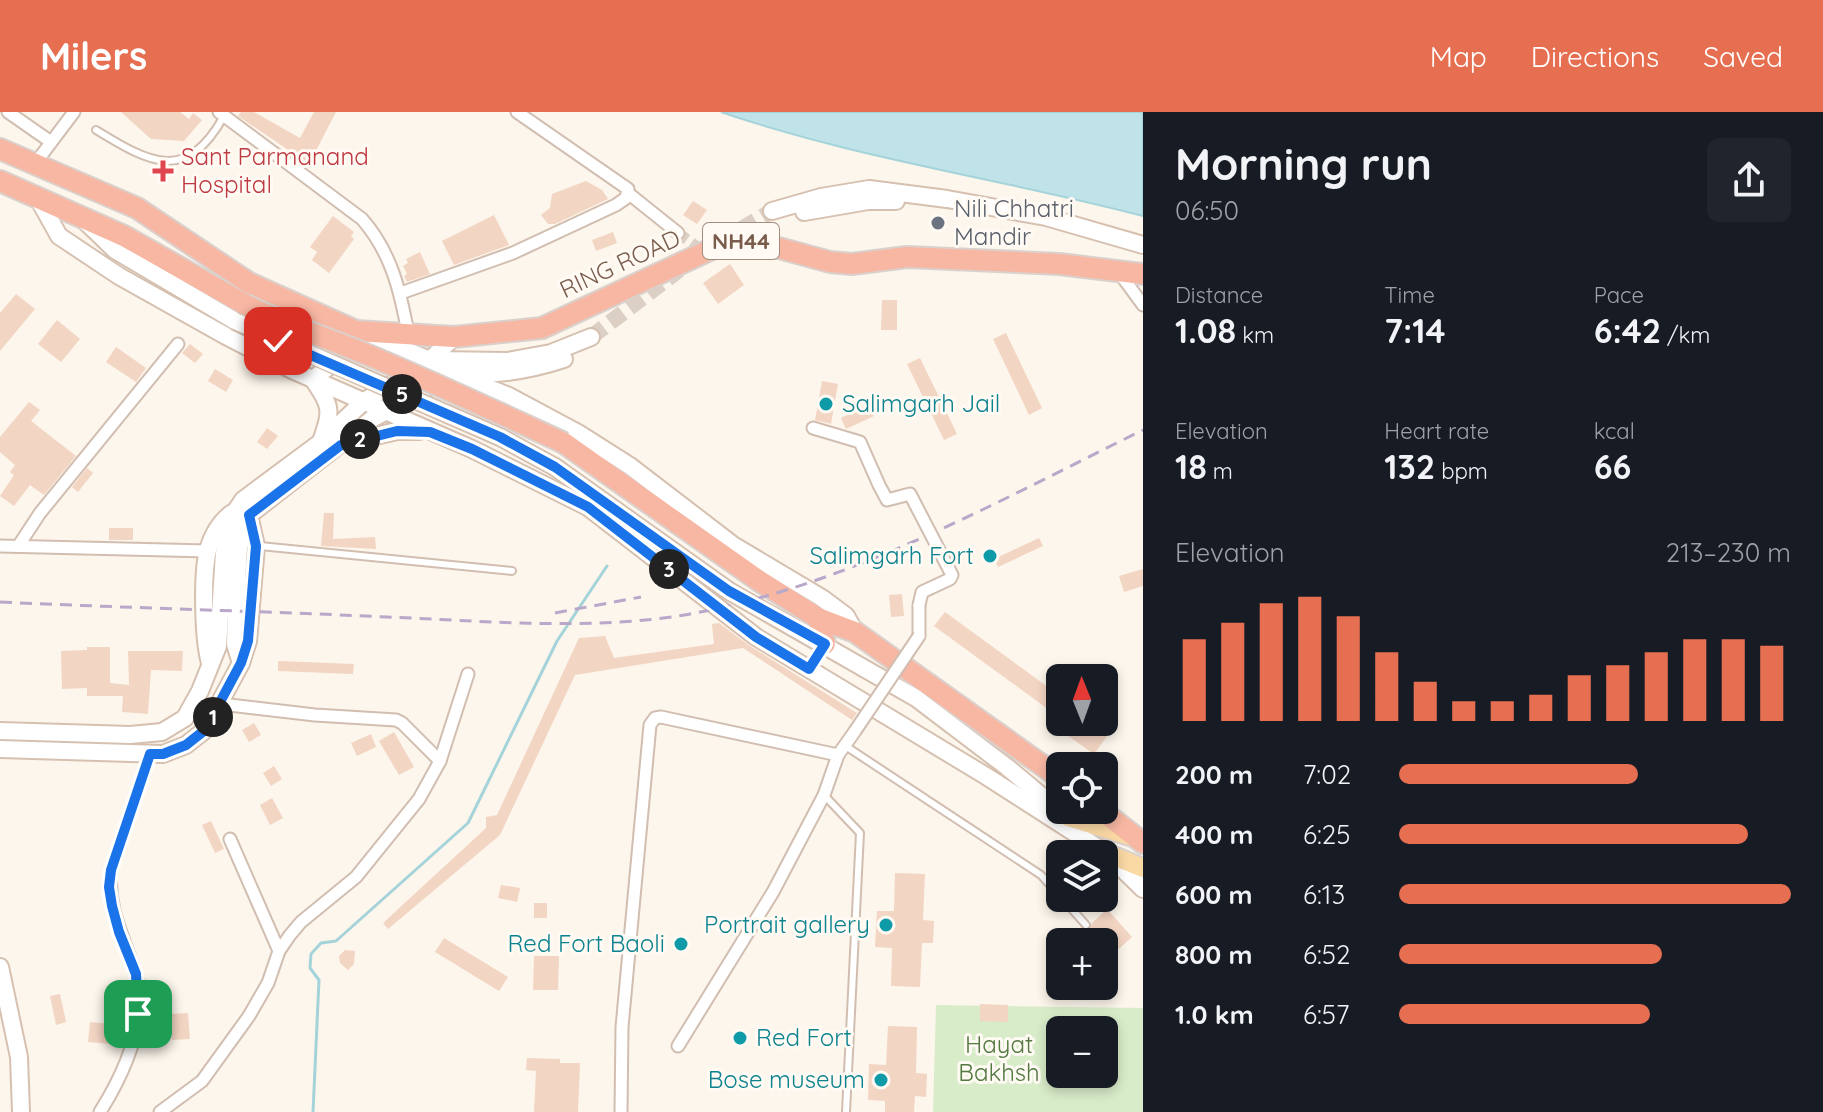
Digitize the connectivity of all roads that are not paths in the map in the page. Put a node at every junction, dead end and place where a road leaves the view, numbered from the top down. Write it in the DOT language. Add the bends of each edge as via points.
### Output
graph roads {
  1 [pos="8,112"];
  2 [pos="74,112"];
  3 [pos="517,112"];
  4 [pos="222,114"];
  5 [pos="96,130"];
  6 [pos="51,142"];
  7 [pos="0,149"];
  8 [pos="34,165"];
  9 [pos="0,181"];
  10 [pos="628,193"];
  11 [pos="39,200"];
  12 [pos="774,216"];
  13 [pos="678,233"];
  14 [pos="119,243"];
  15 [pos="1143,245"];
  16 [pos="1118,271"];
  17 [pos="1143,274"];
  18 [pos="401,293"];
  19 [pos="1143,305"];
  20 [pos="356,331"];
  21 [pos="408,333"];
  22 [pos="454,337"];
  23 [pos="178,344"];
  24 [pos="430,360"];
  25 [pos="451,373"];
  26 [pos="313,379"];
  27 [pos="363,402"];
  28 [pos="387,412"];
  29 [pos="813,428"];
  30 [pos="430,432"];
  31 [pos="321,442"];
  32 [pos="341,445"];
  33 [pos="242,513"];
  34 [pos="696,535"];
  35 [pos="19,545"];
  36 [pos="733,545"];
  37 [pos="0,546"];
  38 [pos="256,546"];
  39 [pos="208,551"];
  40 [pos="512,571"];
  41 [pos="818,618"];
  42 [pos="855,632"];
  43 [pos="825,644"];
  44 [pos="210,663"];
  45 [pos="241,663"];
  46 [pos="809,669"];
  47 [pos="468,674"];
  48 [pos="221,704"];
  49 [pos="0,731"];
  50 [pos="841,750"];
  51 [pos="5,753"];
  52 [pos="150,754"];
  53 [pos="440,761"];
  54 [pos="1046,768"];
  55 [pos="824,795"];
  56 [pos="1046,799"];
  57 [pos="1118,823"];
  58 [pos="1075,824"];
  59 [pos="1090,824"];
  60 [pos="230,839"];
  61 [pos="1086,840"];
  62 [pos="1092,840"];
  63 [pos="1139,840"];
  64 [pos="1118,858"];
  65 [pos="1118,865"];
  66 [pos="1143,868"];
  67 [pos="1046,880"];
  68 [pos="1143,889"];
  69 [pos="1074,912"];
  70 [pos="1086,925"];
  71 [pos="279,951"];
  72 [pos="0,967"];
  73 [pos="0,1004"];
  74 [pos="678,1046"];
  75 [pos="14,1112"];
  76 [pos="21,1112"];
  77 [pos="100,1112"];
  78 [pos="160,1112"];
  79 [pos="621,1112"];
  80 [pos="846,1112"];
  1 -- 6 [label="street"];
  2 -- 6 [label="street"];
  3 -- 10 [label="street"];
  4 -- 5 [label="lane" via="212,138 172,163 138,156"];
  4 -- 18 [label="street" via="362,219 379,238"];
  6 -- 8 [label="street"];
  7 -- 8 [label="highway"];
  8 -- 20 [label="highway" via="137,208 249,283"];
  9 -- 11 [label="highway"];
  10 -- 13 [label="street"];
  10 -- 18 [label="street" via="616,205 513,253"];
  11 -- 14 [label="highway" via="83,219"];
  11 -- 26 [label="street" via="59,236 119,276"];
  12 -- 15 [label="street" via="821,197 869,189 1046,217"];
  14 -- 34 [label="highway, bridge" via="275,320 564,443"];
  14 -- 43 [label="street, bridge" via="235,321 500,437 555,467 729,591"];
  16 -- 17 [label="highway, RING ROAD / NH44"];
  16 -- 19 [label="street"];
  16 -- 22 [label="highway, RING ROAD / NH44" via="907,257 852,264 736,241 542,328"];
  18 -- 21 [label="street"];
  20 -- 21 [label="highway, RING ROAD / NH44"];
  20 -- 24 [label="street"];
  20 -- 26 [label="street" via="341,357"];
  21 -- 22 [label="highway, RING ROAD / NH44"];
  22 -- 24 [label="street"];
  23 -- 35 [label="street"];
  24 -- 25 [label="street"];
  24 -- 25 [label="street" via="508,361 592,340 570,357 542,366 491,375"];
  24 -- 27 [label="street"];
  25 -- 28 [label="street"];
  25 -- 36 [label="street" via="578,433"];
  26 -- 27 [label="street"];
  26 -- 31 [label="street" via="331,413"];
  27 -- 28 [label="street"];
  27 -- 31 [label="street"];
  28 -- 30 [label="street"];
  28 -- 32 [label="street"];
  29 -- 50 [label="street, bridge" via="860,442 887,500 910,494 952,575 922,592 919,636"];
  30 -- 32 [label="street" via="397,431"];
  30 -- 46 [label="street" via="588,507 756,637"];
  31 -- 33 [label="street" via="243,500"];
  32 -- 33 [label="street"];
  33 -- 38 [label="street"];
  33 -- 39 [label="street" via="228,516"];
  33 -- 44 [label="street" via="224,553 218,646"];
  33 -- 45 [label="street" via="235,644"];
  34 -- 36 [label="highway"];
  34 -- 41 [label="highway"];
  35 -- 37 [label="street"];
  35 -- 39 [label="street"];
  36 -- 42 [label="street" via="822,598 846,616"];
  38 -- 40 [label="lane"];
  38 -- 45 [label="street" via="248,641"];
  39 -- 44 [label="street" via="204,641"];
  41 -- 42 [label="highway"];
  41 -- 43 [label="highway"];
  42 -- 54 [label="highway"];
  43 -- 46 [label="street"];
  43 -- 56 [label="street" via="916,698"];
  44 -- 49 [label="street" via="185,718 162,732"];
  45 -- 48 [label="street"];
  46 -- 61 [label="street"];
  47 -- 53 [label="street"];
  48 -- 52 [label="street" via="205,730 186,745"];
  48 -- 53 [label="street" via="396,720"];
  50 -- 55 [label="street"];
  50 -- 67 [label="lane"];
  50 -- 79 [label="street" via="661,717 650,725 622,1027"];
  51 -- 52 [label="street"];
  52 -- 77 [label="street" via="109,887 136,974 138,1014 120,1080"];
  53 -- 71 [label="street" via="388,840 356,877 301,922"];
  55 -- 74 [label="street" via="773,892"];
  55 -- 80 [label="lane" via="860,833"];
  57 -- 63 [label="highway"];
  58 -- 62 [label="street"];
  59 -- 63 [label="main road"];
  60 -- 71 [label="street"];
  64 -- 66 [label="main road"];
  65 -- 68 [label="street"];
  69 -- 70 [label="lane"];
  71 -- 78 [label="street" via="268,983 226,1050 202,1081"];
  72 -- 76 [label="street" via="19,1057"];
  73 -- 75 [label="street" via="12,1062"];
}
